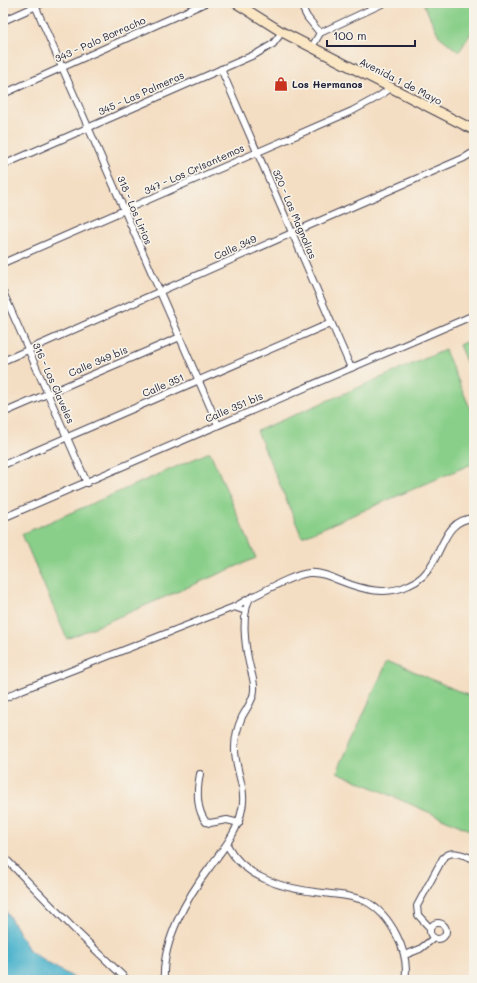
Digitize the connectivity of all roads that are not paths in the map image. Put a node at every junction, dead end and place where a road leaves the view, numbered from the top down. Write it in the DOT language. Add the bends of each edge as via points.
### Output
graph roads {
  1 [pos="43,3"];
  2 [pos="205,3"];
  3 [pos="236,3"];
  4 [pos="300,3"];
  5 [pos="384,3"];
  6 [pos="35,5"];
  7 [pos="3,21"];
  8 [pos="282,32"];
  9 [pos="320,33"];
  10 [pos="312,47"];
  11 [pos="62,67"];
  12 [pos="222,69"];
  13 [pos="391,88"];
  14 [pos="3,94"];
  15 [pos="88,127"];
  16 [pos="474,130"];
  17 [pos="257,152"];
  18 [pos="474,152"];
  19 [pos="3,165"];
  20 [pos="124,210"];
  21 [pos="292,233"];
  22 [pos="3,263"];
  23 [pos="3,292"];
  24 [pos="160,292"];
  25 [pos="474,315"];
  26 [pos="331,323"];
  27 [pos="180,337"];
  28 [pos="28,349"];
  29 [pos="3,360"];
  30 [pos="351,368"];
  31 [pos="198,381"];
  32 [pos="48,394"];
  33 [pos="3,413"];
  34 [pos="218,425"];
  35 [pos="67,436"];
  36 [pos="3,465"];
  37 [pos="87,483"];
  38 [pos="3,518"];
  39 [pos="474,518"];
  40 [pos="250,598"];
  41 [pos="234,606"];
  42 [pos="246,611"];
  43 [pos="3,699"];
  44 [pos="200,774"];
  45 [pos="238,823"];
  46 [pos="227,845"];
  47 [pos="3,856"];
  48 [pos="474,859"];
  49 [pos="430,928"];
  50 [pos="434,938"];
  51 [pos="405,955"];
  52 [pos="127,980"];
  53 [pos="164,980"];
  54 [pos="405,980"];
  1 -- 6 [label="street"];
  2 -- 11 [label="street, 343 - Palo Borracho"];
  3 -- 8 [label="main road, Avenida 1 de Mayo"];
  4 -- 9 [label="street" via="306,17"];
  5 -- 9 [label="street"];
  6 -- 7 [label="street"];
  6 -- 11 [label="street, 318 - Los Lirios"];
  8 -- 10 [label="main road, Avenida 1 de Mayo"];
  8 -- 12 [label="street, 345 - Las Palmeras" via="273,44"];
  9 -- 10 [label="street"];
  10 -- 13 [label="main road, Avenida 1 de Mayo"];
  11 -- 14 [label="street, 343 - Palo Borracho"];
  11 -- 15 [label="street, 318 - Los Lirios"];
  12 -- 15 [label="street, 345 - Las Palmeras"];
  12 -- 17 [label="street, 320 - Las Magnolias"];
  13 -- 16 [label="main road, Avenida 1 de Mayo"];
  13 -- 17 [label="street, 347 - Los Crisantemos" via="352,111"];
  15 -- 19 [label="street, 345 - Las Palmeras"];
  15 -- 20 [label="street, 318 - Los Lirios"];
  17 -- 20 [label="street, 347 - Los Crisantemos"];
  17 -- 21 [label="street, 320 - Las Magnolias"];
  18 -- 21 [label="street, Calle 349"];
  20 -- 22 [label="street, 347 - Los Crisantemos"];
  20 -- 24 [label="street, 318 - Los Lirios"];
  21 -- 24 [label="street, Calle 349"];
  21 -- 26 [label="street, 320 - Las Magnolias"];
  23 -- 28 [label="street, 316 - Los Claveles"];
  24 -- 27 [label="street, 318 - Los Lirios"];
  24 -- 28 [label="street, Calle 349"];
  25 -- 30 [label="street, Calle 351 bis"];
  26 -- 30 [label="street, 320 - Las Magnolias"];
  26 -- 31 [label="street, Calle 351"];
  27 -- 31 [label="street, 318 - Los Lirios"];
  27 -- 32 [label="street, Calle 349 bis"];
  28 -- 29 [label="street, Calle 349"];
  28 -- 32 [label="street, 316 - Los Claveles"];
  30 -- 34 [label="street, Calle 351 bis"];
  31 -- 34 [label="street, 318 - Los Lirios"];
  31 -- 35 [label="street, Calle 351"];
  32 -- 33 [label="street, Calle 349 bis"];
  32 -- 35 [label="street, 316 - Los Claveles"];
  34 -- 37 [label="street, Calle 351 bis"];
  35 -- 36 [label="street, Calle 351"];
  35 -- 37 [label="street, 316 - Los Claveles"];
  37 -- 38 [label="street, Calle 351 bis"];
  39 -- 40 [label="street" via="459,521 452,527 427,572 410,585 399,589 371,591 326,574 310,573 300,574"];
  40 -- 41 [label="street"];
  40 -- 42 [label="street"];
  41 -- 42 [label="street"];
  41 -- 43 [label="street"];
  42 -- 45 [label="street" via="245,637 254,691 242,718 235,747 244,800"];
  44 -- 45 [label="street" via="197,788 202,818 210,823 227,820"];
  45 -- 46 [label="street"];
  46 -- 51 [label="street" via="233,856 242,864 267,880 364,901 375,908 392,927"];
  46 -- 53 [label="street" via="177,920 165,961"];
  47 -- 52 [label="street"];
  48 -- 49 [label="street" via="456,853 443,858 417,906 418,915"];
  49 -- 50 [label="street" via="430,934"];
  49 -- 50 [label="street" via="439,923 444,925 446,930 446,935 442,939"];
  50 -- 51 [label="street" via="420,949"];
  51 -- 54 [label="street"];
}
